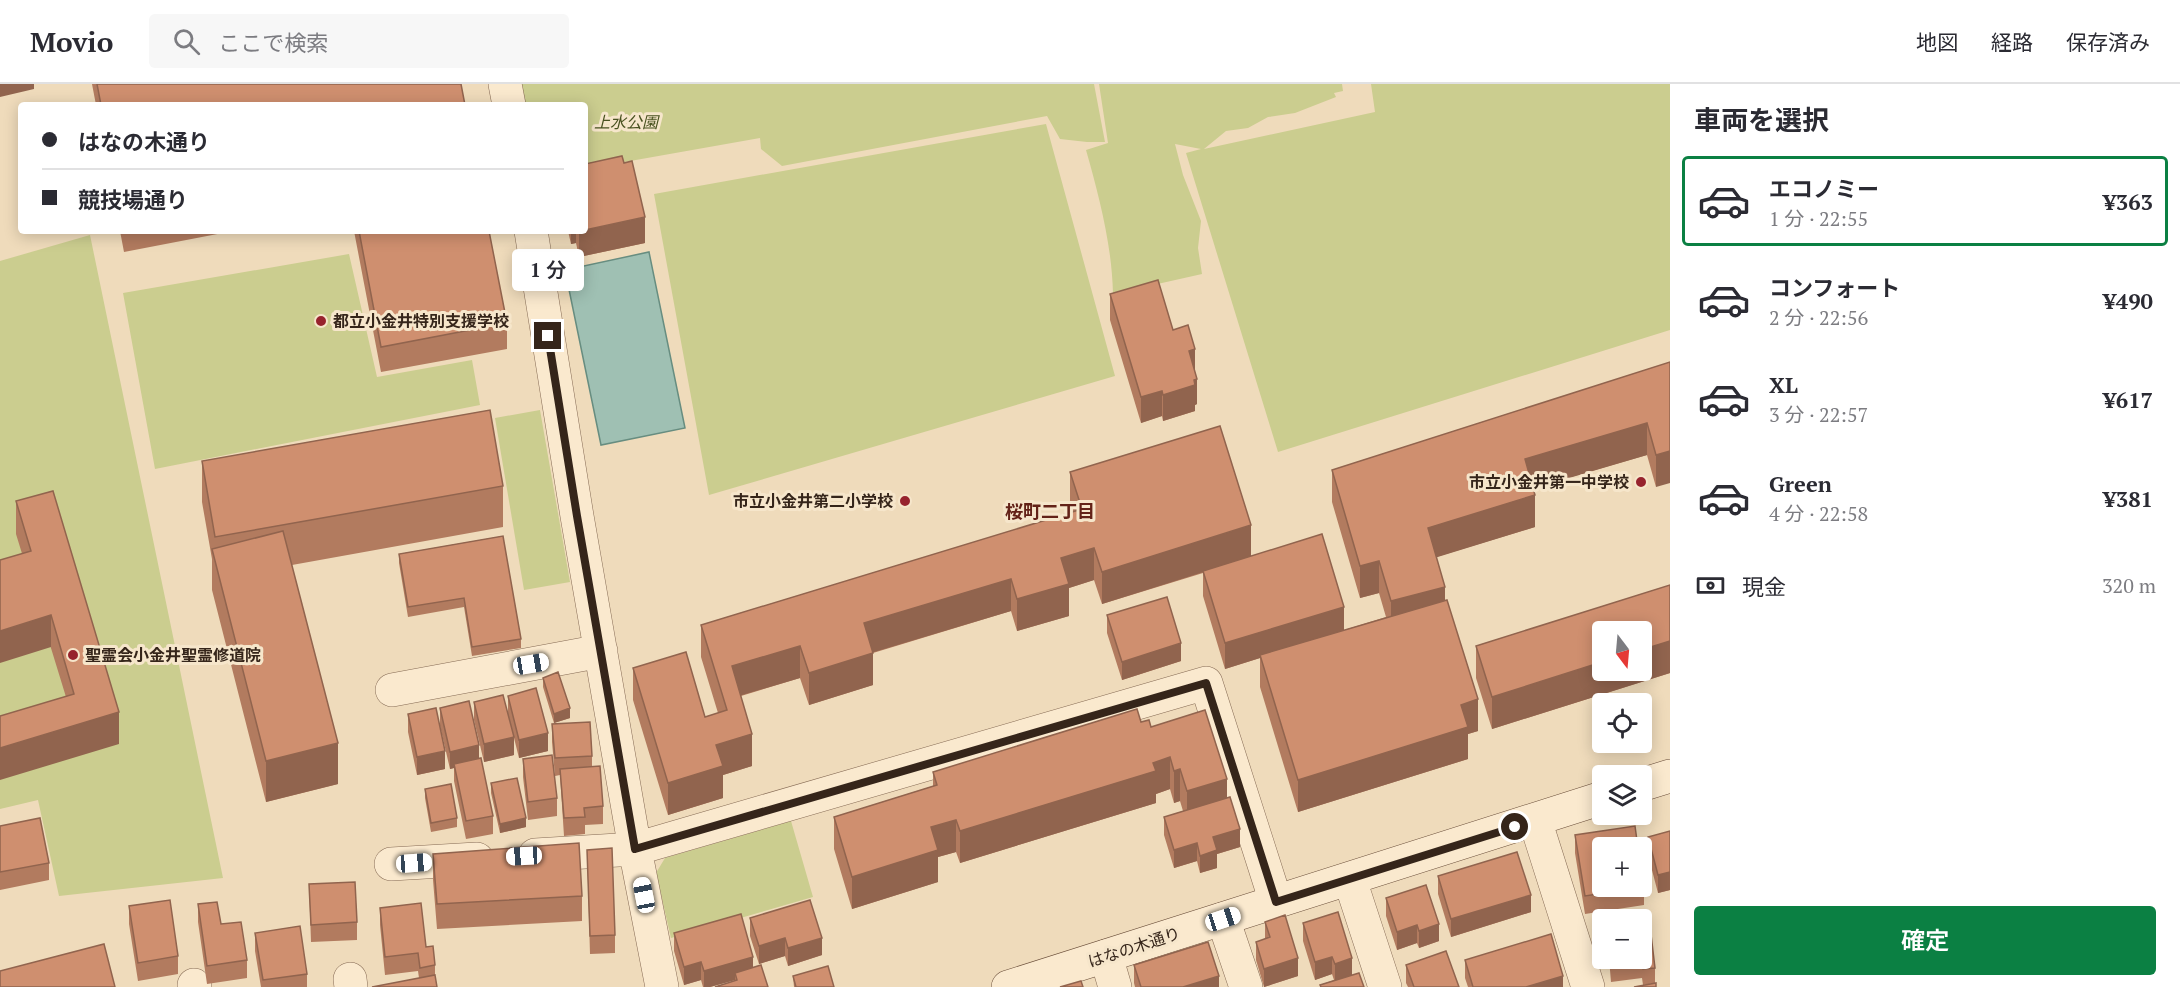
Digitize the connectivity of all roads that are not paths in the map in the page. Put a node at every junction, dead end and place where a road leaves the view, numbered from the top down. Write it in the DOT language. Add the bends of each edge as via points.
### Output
graph roads {
  1 [pos="505,84"];
  2 [pos="508,102"];
  3 [pos="532,234"];
  4 [pos="601,651"];
  5 [pos="392,690"];
  6 [pos="1670,776"];
  7 [pos="1652,782"];
  8 [pos="1592,801"];
  9 [pos="1535,820"];
  10 [pos="635,849"];
  11 [pos="391,864"];
  12 [pos="1350,880"];
  13 [pos="1276,902"];
  14 [pos="1223,919"];
  15 [pos="1106,956"];
  16 [pos="662,987"];
  17 [pos="1008,987"];
  18 [pos="1115,987"];
  19 [pos="1246,987"];
  20 [pos="1385,987"];
  21 [pos="1588,987"];
  1 -- 2 [label="street"];
  3 -- 4 [label="street"];
  4 -- 5 [label="street"];
  4 -- 10 [label="street"];
  6 -- 7 [label="street"];
  8 -- 9 [label="street, はなの木通り"];
  9 -- 12 [label="street, はなの木通り"];
  9 -- 21 [label="street"];
  10 -- 11 [label="street"];
  10 -- 13 [label="street" via="1206,683"];
  10 -- 16 [label="street"];
  12 -- 13 [label="street, はなの木通り"];
  12 -- 20 [label="street"];
  13 -- 14 [label="street, はなの木通り"];
  14 -- 15 [label="street, はなの木通り"];
  14 -- 19 [label="street"];
  15 -- 17 [label="street, はなの木通り"];
  15 -- 18 [label="street"];
}
